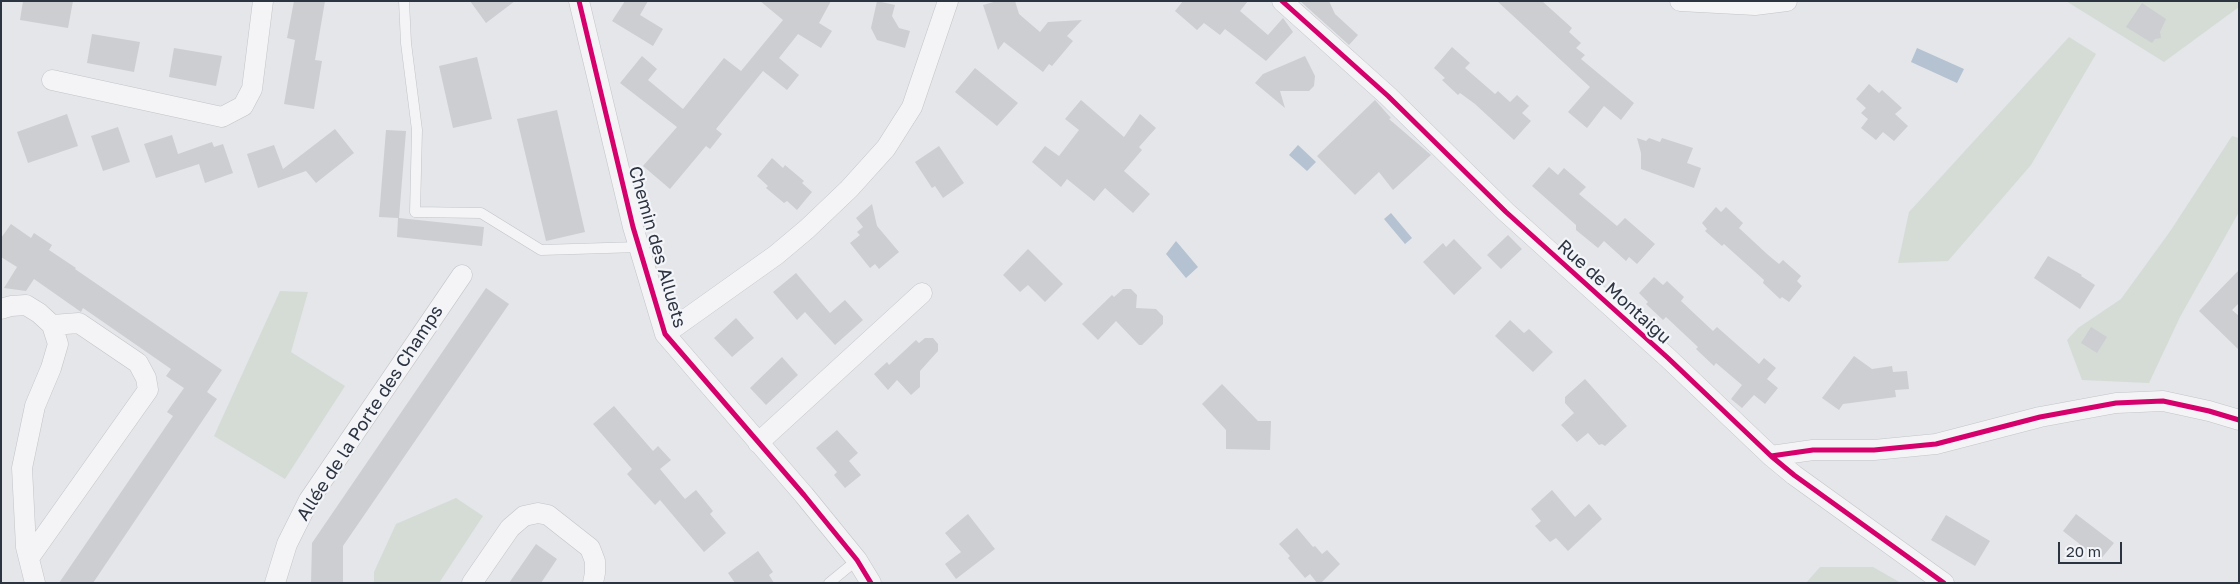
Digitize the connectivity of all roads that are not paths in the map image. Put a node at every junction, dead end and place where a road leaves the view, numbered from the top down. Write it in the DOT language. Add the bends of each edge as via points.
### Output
graph roads {
  1 [pos="263,1"];
  2 [pos="404,1"];
  3 [pos="580,1"];
  4 [pos="948,1"];
  5 [pos="1282,1"];
  6 [pos="1680,1"];
  7 [pos="1787,1"];
  8 [pos="52,80"];
  9 [pos="639,247"];
  10 [pos="462,275"];
  11 [pos="922,293"];
  12 [pos="1,309"];
  13 [pos="52,325"];
  14 [pos="665,334"];
  15 [pos="2239,420"];
  16 [pos="758,443"];
  17 [pos="1771,456"];
  18 [pos="29,558"];
  19 [pos="857,560"];
  20 [pos="35,583"];
  21 [pos="275,583"];
  22 [pos="472,583"];
  23 [pos="592,583"];
  24 [pos="829,583"];
  25 [pos="871,583"];
  26 [pos="1944,583"];
  1 -- 8 [label="street" via="252,89 243,106 222,117"];
  2 -- 9 [label="lane" via="417,130 415,212 481,213 541,250"];
  3 -- 9 [label="street, Chemin des Alluets"];
  4 -- 14 [label="street" via="912,107 886,148 807,229"];
  5 -- 17 [label="street, Rue de Montaigu" via="1388,96 1506,212"];
  6 -- 7 [label="street" via="1755,5"];
  9 -- 14 [label="street, Chemin des Alluets"];
  10 -- 21 [label="street, Allée de la Porte des Champs" via="309,500 287,544"];
  11 -- 16 [label="street"];
  12 -- 13 [label="street" via="26,305"];
  13 -- 18 [label="street" via="58,344 35,406 22,468"];
  13 -- 18 [label="street" via="79,323 138,363 148,390"];
  14 -- 16 [label="street, Chemin des Alluets"];
  15 -- 17 [label="street" via="2163,401 2116,403 2040,417 1936,444 1874,450 1813,450"];
  16 -- 19 [label="street, Chemin des Alluets"];
  17 -- 26 [label="street, Rue de Montaigu"];
  18 -- 20 [label="street"];
  19 -- 24 [label="lane"];
  19 -- 25 [label="street, Chemin des Alluets"];
  22 -- 23 [label="street" via="510,528 524,516 538,513 548,515 590,548 595,561"];
}
